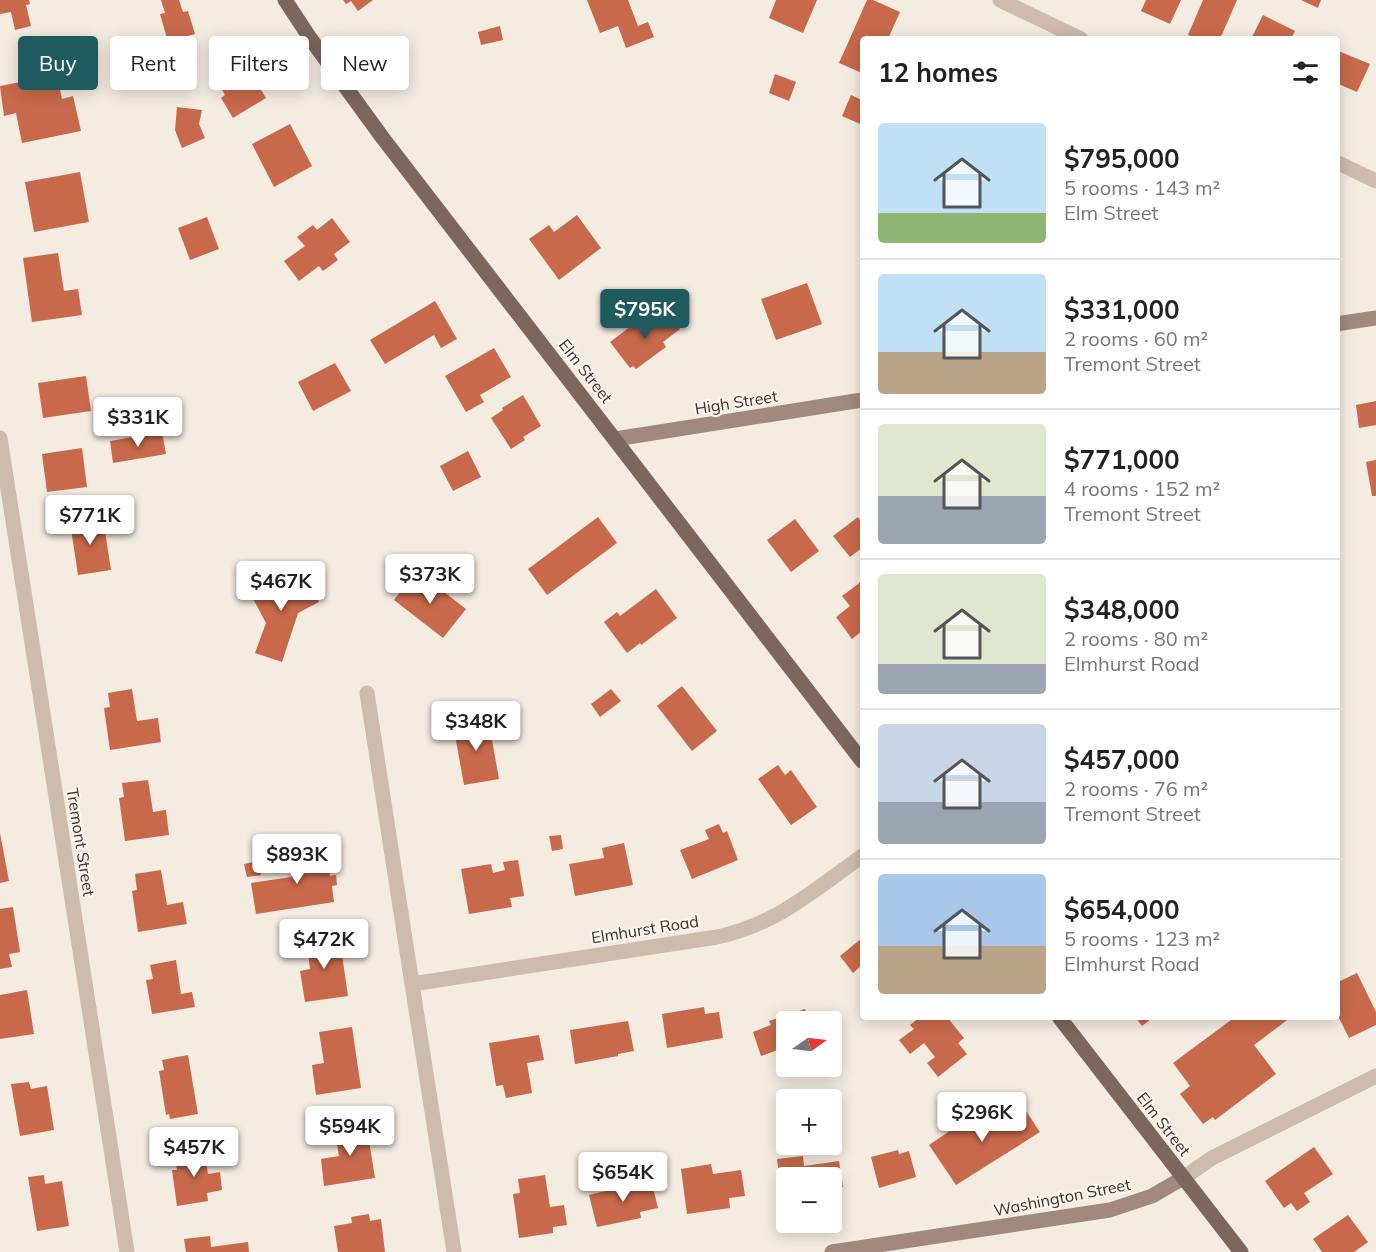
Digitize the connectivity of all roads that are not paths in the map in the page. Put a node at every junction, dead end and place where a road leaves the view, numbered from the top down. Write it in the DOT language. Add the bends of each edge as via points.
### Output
graph roads {
  1 [pos="285,0"];
  2 [pos="1000,0"];
  3 [pos="1075,36"];
  4 [pos="1340,164"];
  5 [pos="1376,181"];
  6 [pos="1376,318"];
  7 [pos="1340,323"];
  8 [pos="860,400"];
  9 [pos="0,438"];
  10 [pos="615,439"];
  11 [pos="367,693"];
  12 [pos="860,758"];
  13 [pos="860,857"];
  14 [pos="412,984"];
  15 [pos="1061,1020"];
  16 [pos="1376,1076"];
  17 [pos="1184,1178"];
  18 [pos="127,1252"];
  19 [pos="454,1252"];
  20 [pos="832,1252"];
  21 [pos="1241,1252"];
  1 -- 10 [label="main road, Elm Street" via="370,121"];
  2 -- 3 [label="street"];
  4 -- 5 [label="street"];
  6 -- 7 [label="street"];
  8 -- 10 [label="street, High Street"];
  9 -- 18 [label="street, Tremont Street"];
  10 -- 12 [label="main road, Elm Street"];
  11 -- 14 [label="street"];
  13 -- 14 [label="street, Elmhurst Road" via="782,913 738,932"];
  14 -- 19 [label="street"];
  15 -- 17 [label="main road, Elm Street"];
  16 -- 17 [label="street, Washington Street" via="1212,1158"];
  17 -- 20 [label="street, Washington Street" via="1152,1197 1110,1210"];
  17 -- 21 [label="main road, Elm Street"];
}
